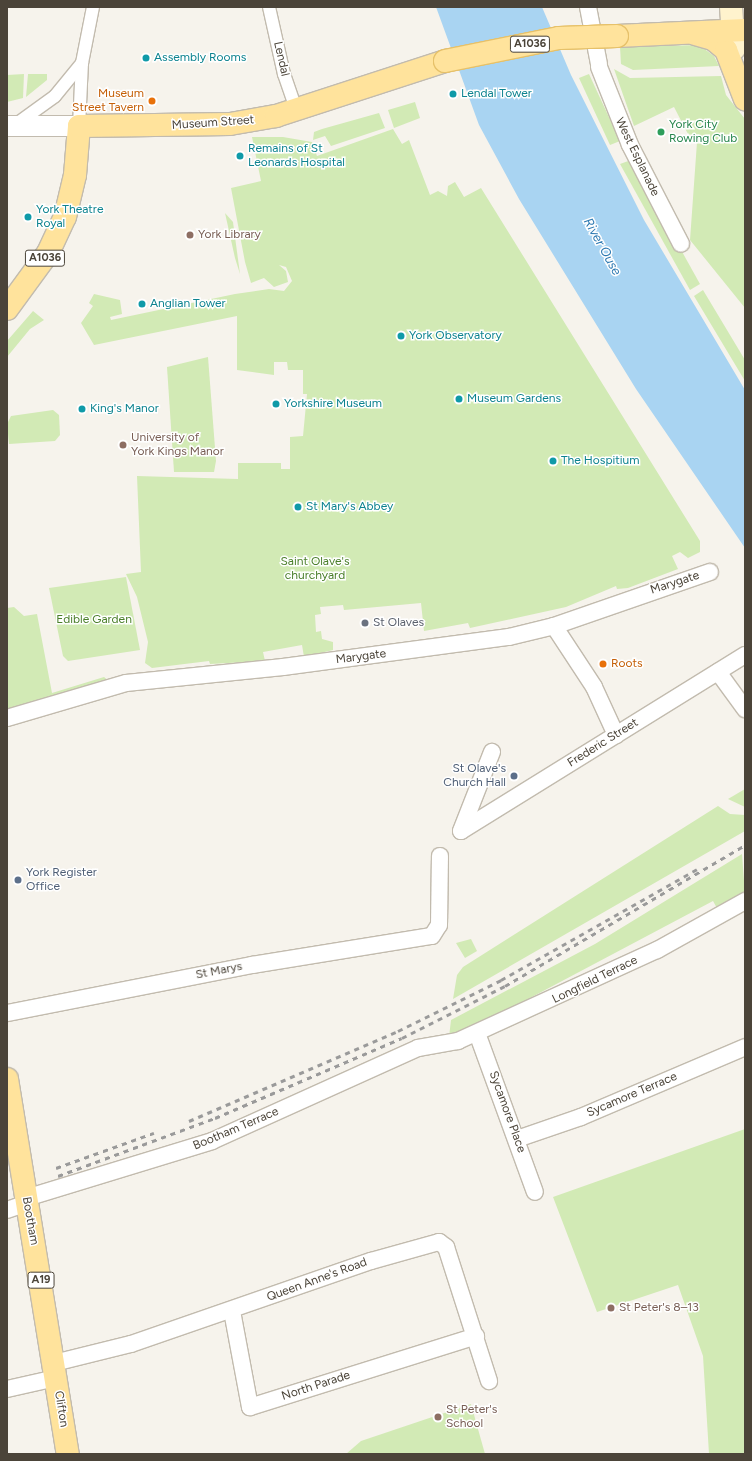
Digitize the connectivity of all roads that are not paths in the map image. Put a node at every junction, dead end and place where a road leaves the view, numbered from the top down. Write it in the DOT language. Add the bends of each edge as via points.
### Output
graph roads {
  1 [pos="93,7"];
  2 [pos="270,7"];
  3 [pos="588,7"];
  4 [pos="731,7"];
  5 [pos="742,7"];
  6 [pos="741,25"];
  7 [pos="695,34"];
  8 [pos="740,58"];
  9 [pos="82,63"];
  10 [pos="745,99"];
  11 [pos="297,111"];
  12 [pos="11,126"];
  13 [pos="79,126"];
  14 [pos="681,244"];
  15 [pos="7,309"];
  16 [pos="710,572"];
  17 [pos="554,626"];
  18 [pos="745,656"];
  19 [pos="718,672"];
  20 [pos="745,709"];
  21 [pos="7,718"];
  22 [pos="616,735"];
  23 [pos="492,752"];
  24 [pos="440,856"];
  25 [pos="745,901"];
  26 [pos="7,1013"];
  27 [pos="477,1033"];
  28 [pos="439,1045"];
  29 [pos="745,1047"];
  30 [pos="7,1079"];
  31 [pos="517,1139"];
  32 [pos="535,1192"];
  33 [pos="20,1203"];
  34 [pos="232,1310"];
  35 [pos="476,1336"];
  36 [pos="55,1371"];
  37 [pos="489,1381"];
  38 [pos="7,1389"];
  39 [pos="68,1454"];
  1 -- 9 [label="street"];
  2 -- 11 [label="street, Lendal" via="284,74"];
  3 -- 14 [label="street, West Esplanade" via="599,65 630,145"];
  4 -- 6 [label="main road"];
  5 -- 6 [label="main road"];
  6 -- 7 [label="main road, A1036"];
  6 -- 8 [label="main road"];
  7 -- 8 [label="main road, A1036" via="720,44"];
  7 -- 11 [label="main road, Museum Street / A1036, bridge" via="559,38 439,63"];
  8 -- 10 [label="main road, A1036"];
  9 -- 12 [label="street" via="55,96"];
  9 -- 13 [label="street"];
  11 -- 13 [label="main road, Museum Street / A1036" via="230,124"];
  12 -- 13 [label="street"];
  13 -- 15 [label="main road, A1036" via="75,175 65,217 48,253"];
  16 -- 17 [label="street, Marygate"];
  17 -- 21 [label="street, Marygate" via="471,644 126,683"];
  17 -- 22 [label="street" via="594,687"];
  18 -- 19 [label="street, Frederic Street"];
  19 -- 20 [label="street"];
  19 -- 22 [label="street, Frederic Street"];
  22 -- 23 [label="street, Frederic Street" via="461,831"];
  24 -- 26 [label="street, St Marys" via="439,925 432,936 252,965"];
  25 -- 27 [label="street, Longfield Terrace" via="657,950"];
  27 -- 28 [label="street, Longfield Terrace"];
  27 -- 31 [label="street, Sycamore Place"];
  28 -- 33 [label="street, Bootham Terrace" via="418,1048 212,1141"];
  29 -- 31 [label="street, Sycamore Terrace" via="581,1117"];
  30 -- 33 [label="main road, Bootham / A19"];
  31 -- 32 [label="street, Sycamore Place"];
  33 -- 36 [label="main road, Bootham / A19"];
  34 -- 35 [label="street, Queen Anne's Road" via="371,1261 439,1242 446,1247"];
  34 -- 35 [label="street, North Parade" via="250,1407"];
  34 -- 36 [label="street, Queen Anne's Road"];
  35 -- 37 [label="street, Queen Anne's Road"];
  36 -- 38 [label="street, Queen Anne's Road"];
  36 -- 39 [label="main road, Clifton / A19"];
}
